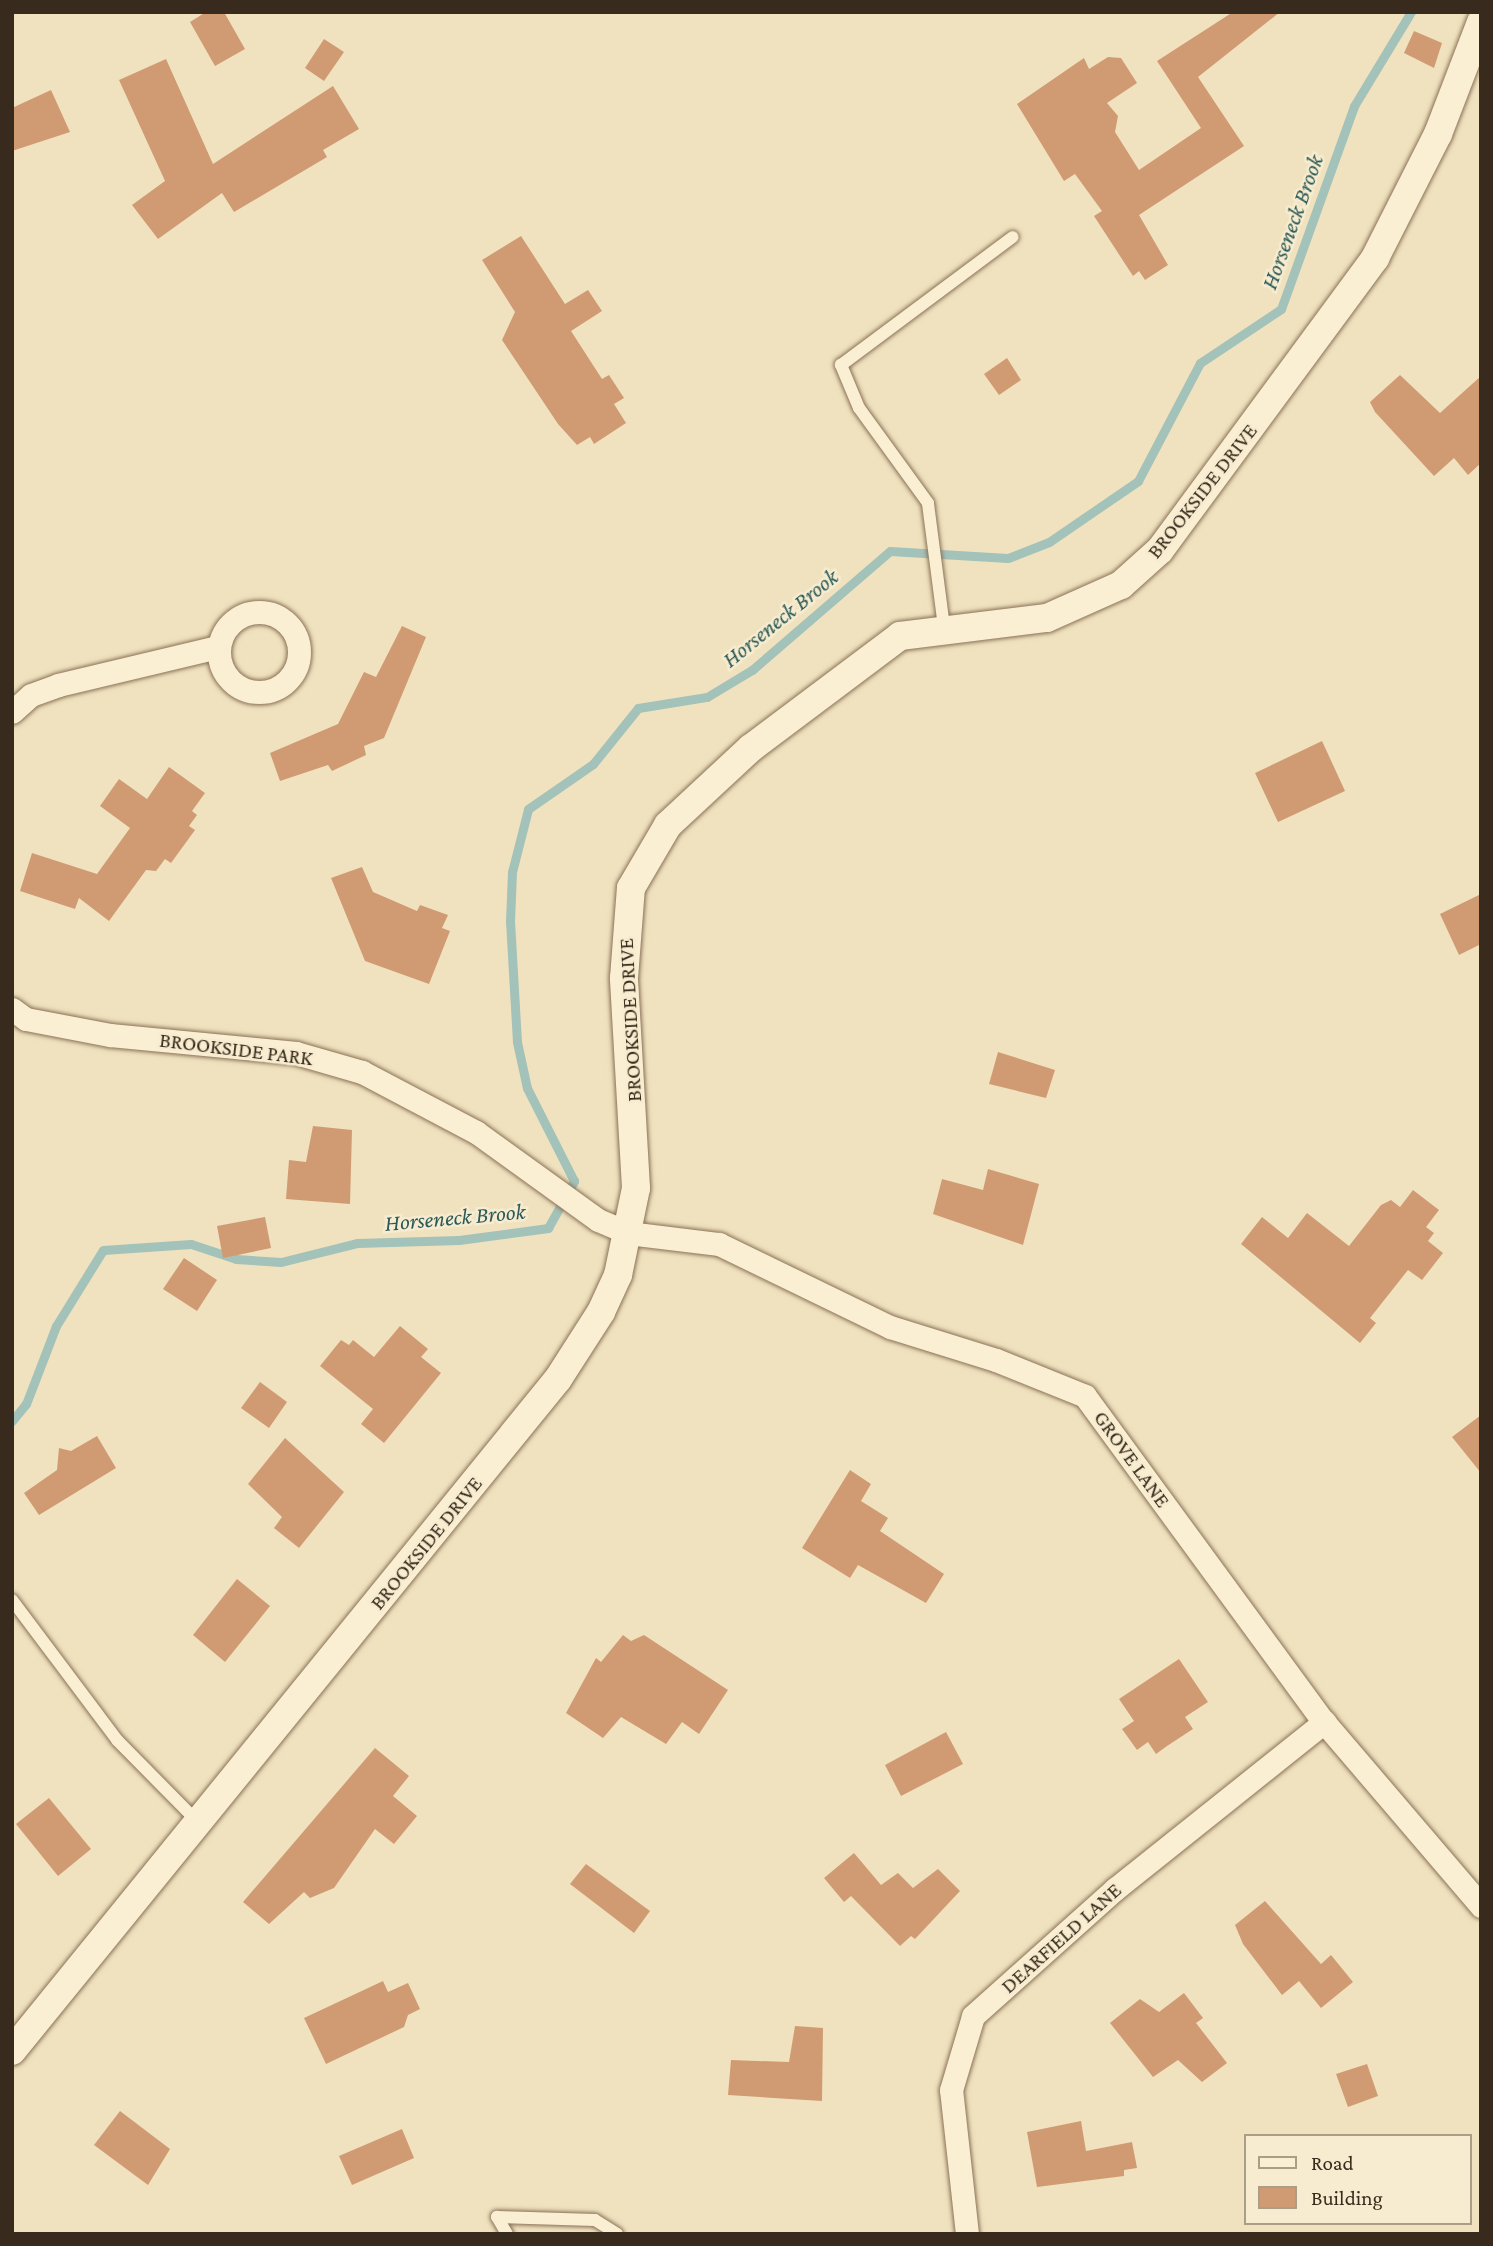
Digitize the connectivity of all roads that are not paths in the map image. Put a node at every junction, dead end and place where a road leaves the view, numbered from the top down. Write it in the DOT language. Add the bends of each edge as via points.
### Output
graph roads {
  1 [pos="1481,22"];
  2 [pos="1013,237"];
  3 [pos="944,627"];
  4 [pos="218,647"];
  5 [pos="12,712"];
  6 [pos="12,1009"];
  7 [pos="628,1233"];
  8 [pos="12,1600"];
  9 [pos="1324,1722"];
  10 [pos="198,1822"];
  11 [pos="1481,1906"];
  12 [pos="12,2051"];
  13 [pos="507,2234"];
  14 [pos="617,2234"];
  15 [pos="967,2234"];
  1 -- 3 [label="street, BROOKSIDE DRIVE" via="1438,134 1375,258 1160,550 1086,605 1047,618"];
  2 -- 3 [label="lane" via="841,365 876,434 924,493 936,541"];
  3 -- 7 [label="street, BROOKSIDE DRIVE" via="900,636 751,748 668,825 631,888 624,978 637,1154"];
  4 -- 5 [label="street" via="58,685"];
  6 -- 7 [label="street, BROOKSIDE PARK" via="26,1019 98,1033 296,1053 362,1072 476,1132 598,1220"];
  7 -- 9 [label="street, GROVE LANE" via="719,1244 890,1327 996,1360 1085,1396"];
  7 -- 10 [label="street, BROOKSIDE DRIVE" via="601,1312 558,1379"];
  8 -- 10 [label="lane" via="117,1740"];
  9 -- 11 [label="street, GROVE LANE"];
  9 -- 15 [label="street, DEARFIELD LANE" via="1115,1889 972,2016 951,2090"];
  10 -- 12 [label="street, BROOKSIDE DRIVE"];
  13 -- 14 [label="lane" via="497,2217 596,2220"];
}
